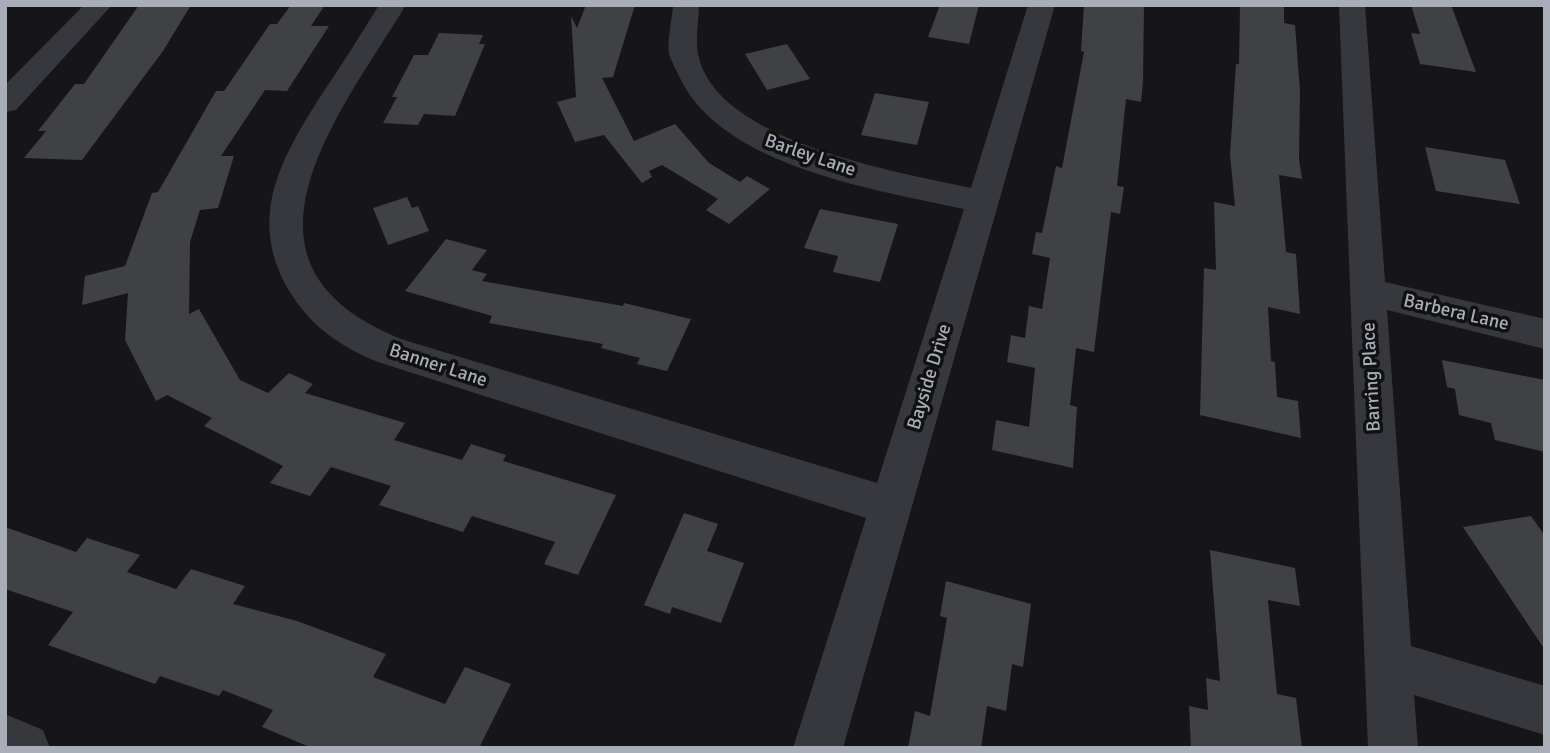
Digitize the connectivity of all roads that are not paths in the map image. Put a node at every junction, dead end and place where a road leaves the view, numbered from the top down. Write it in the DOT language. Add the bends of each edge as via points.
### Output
graph roads {
  1 [pos="99,5"];
  2 [pos="393,5"];
  3 [pos="686,5"];
  4 [pos="1042,5"];
  5 [pos="1352,5"];
  6 [pos="5,103"];
  7 [pos="983,202"];
  8 [pos="1368,292"];
  9 [pos="1545,334"];
  10 [pos="891,507"];
  11 [pos="1389,663"];
  12 [pos="1545,711"];
  13 [pos="5,739"];
  14 [pos="25,748"];
  15 [pos="818,748"];
  16 [pos="1393,748"];
  1 -- 6 [label="street"];
  2 -- 10 [label="street, Banner Lane" via="305,146 287,190 283,225 290,256 305,288 328,319 408,358"];
  3 -- 7 [label="street, Barley Lane" via="680,38 686,65 705,94 744,130 820,162"];
  4 -- 7 [label="street, Bayside Drive"];
  5 -- 8 [label="street, Barring Place"];
  7 -- 10 [label="street, Bayside Drive"];
  8 -- 9 [label="street, Barbera Lane"];
  8 -- 11 [label="street, Barring Place"];
  10 -- 15 [label="street, Bayside Drive"];
  11 -- 12 [label="street"];
  11 -- 16 [label="street, Barring Place"];
  13 -- 14 [label="street"];
}
